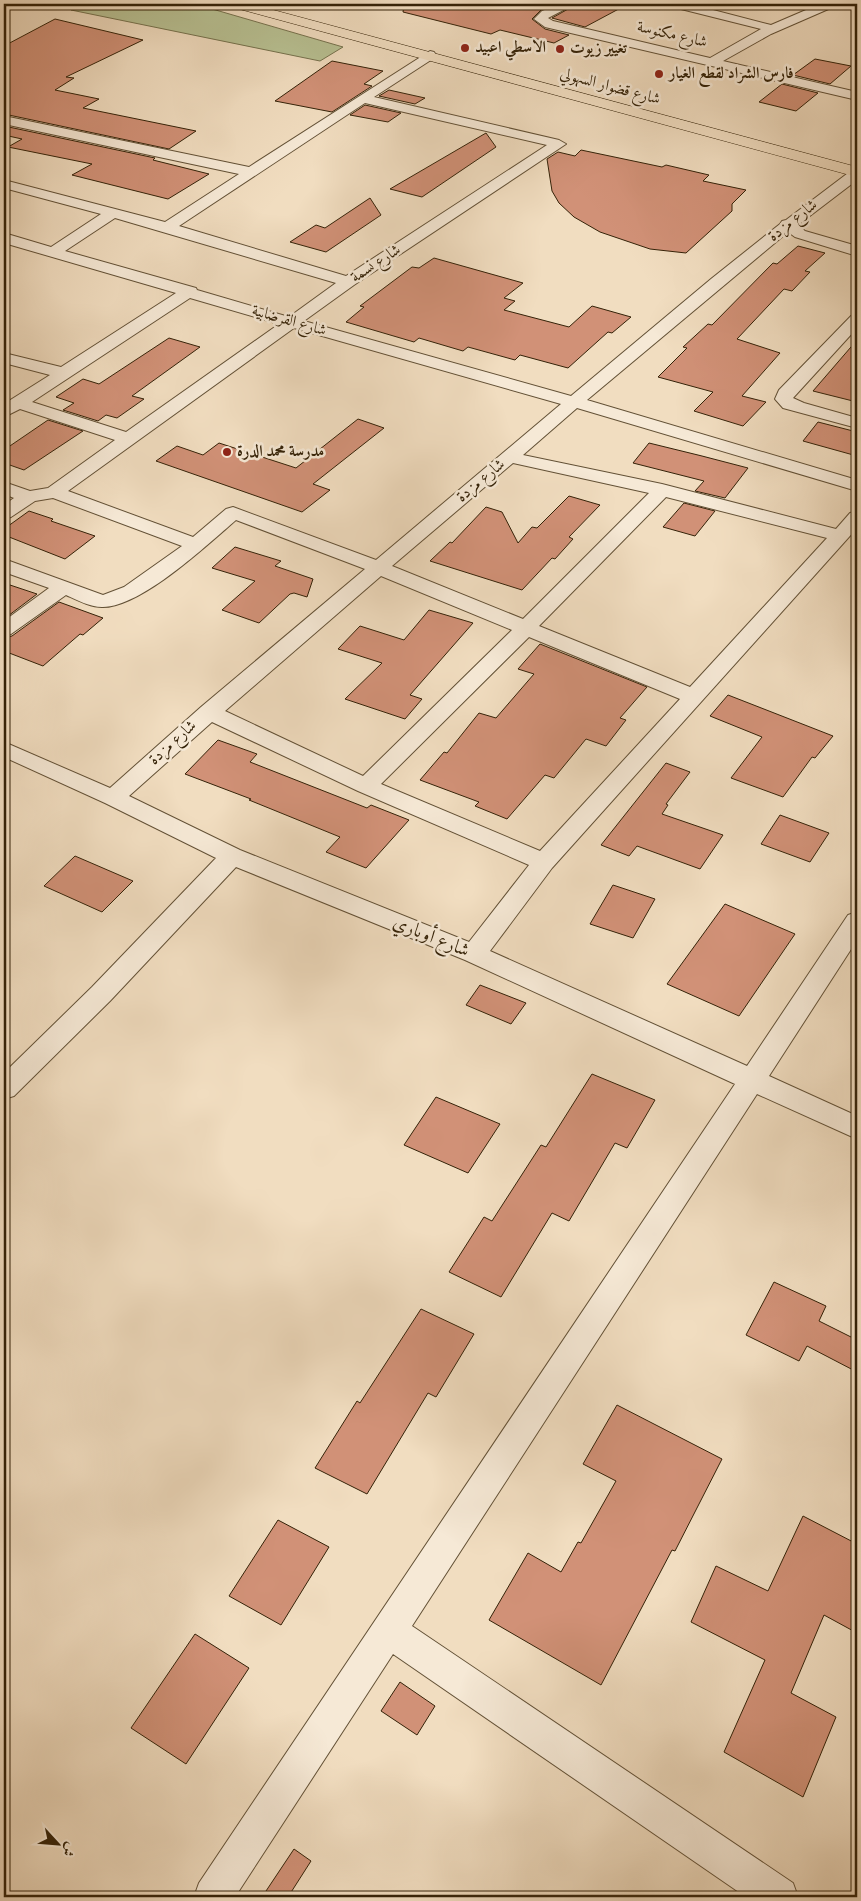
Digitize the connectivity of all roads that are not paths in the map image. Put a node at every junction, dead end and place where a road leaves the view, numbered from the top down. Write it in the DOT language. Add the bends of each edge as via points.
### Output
graph roads {
  1 [pos="237,4"];
  2 [pos="272,4"];
  3 [pos="569,4"];
  4 [pos="677,4"];
  5 [pos="829,4"];
  6 [pos="773,29"];
  7 [pos="430,55"];
  8 [pos="713,61"];
  9 [pos="857,96"];
  10 [pos="364,99"];
  11 [pos="4,120"];
  12 [pos="857,162"];
  13 [pos="252,172"];
  14 [pos="857,172"];
  15 [pos="4,184"];
  16 [pos="113,213"];
  17 [pos="788,224"];
  18 [pos="168,227"];
  19 [pos="4,238"];
  20 [pos="857,250"];
  21 [pos="53,252"];
  22 [pos="348,282"];
  23 [pos="190,292"];
  24 [pos="857,319"];
  25 [pos="290,322"];
  26 [pos="4,358"];
  27 [pos="64,373"];
  28 [pos="574,402"];
  29 [pos="11,407"];
  30 [pos="857,424"];
  31 [pos="128,440"];
  32 [pos="509,457"];
  33 [pos="857,486"];
  34 [pos="4,488"];
  35 [pos="662,490"];
  36 [pos="54,492"];
  37 [pos="29,497"];
  38 [pos="4,513"];
  39 [pos="857,517"];
  40 [pos="840,536"];
  41 [pos="195,544"];
  42 [pos="4,565"];
  43 [pos="378,568"];
  44 [pos="64,587"];
  45 [pos="527,628"];
  46 [pos="4,630"];
  47 [pos="696,697"];
  48 [pos="209,712"];
  49 [pos="4,749"];
  50 [pos="366,786"];
  51 [pos="113,798"];
  52 [pos="232,856"];
  53 [pos="544,862"];
  54 [pos="857,921"];
  55 [pos="474,954"];
  56 [pos="752,1081"];
  57 [pos="4,1089"];
  58 [pos="857,1128"];
  59 [pos="388,1630"];
  60 [pos="213,1897"];
  61 [pos="779,1897"];
  1 -- 7 [label="highway, شارع قضوار السهولي"];
  2 -- 12 [label="highway"];
  3 -- 8 [label="street, شارع مكنوسة" via="540,19 549,24"];
  4 -- 6 [label="street"];
  5 -- 6 [label="street"];
  6 -- 8 [label="street"];
  7 -- 10 [label="street"];
  7 -- 14 [label="highway, شارع قضوار السهولي"];
  8 -- 9 [label="street"];
  10 -- 13 [label="street"];
  10 -- 22 [label="street, شارع نسمة" via="559,144"];
  11 -- 13 [label="street"];
  13 -- 18 [label="street"];
  14 -- 17 [label="street, شارع مزدة"];
  15 -- 16 [label="street"];
  16 -- 18 [label="street"];
  16 -- 21 [label="street"];
  17 -- 20 [label="street" via="800,234"];
  17 -- 28 [label="street, شارع مزدة"];
  18 -- 22 [label="street"];
  19 -- 21 [label="street, شارع القرضابية"];
  21 -- 23 [label="street, شارع القرضابية"];
  22 -- 25 [label="street, شارع نسمة"];
  23 -- 25 [label="street, شارع القرضابية"];
  23 -- 27 [label="street"];
  24 -- 30 [label="street" via="785,394 784,399 788,404"];
  25 -- 28 [label="street, شارع القرضابية"];
  25 -- 31 [label="street, شارع نسمة"];
  26 -- 27 [label="street"];
  27 -- 29 [label="street"];
  28 -- 32 [label="street, شارع مزدة"];
  28 -- 33 [label="street, شارع القرضابية"];
  29 -- 31 [label="street"];
  31 -- 36 [label="street, شارع نسمة"];
  32 -- 35 [label="street"];
  32 -- 43 [label="street, شارع مزدة"];
  34 -- 37 [label="street"];
  35 -- 40 [label="street"];
  35 -- 45 [label="street"];
  36 -- 37 [label="street, شارع نسمة"];
  36 -- 41 [label="street"];
  37 -- 38 [label="street"];
  39 -- 40 [label="street"];
  40 -- 47 [label="street"];
  41 -- 43 [label="street" via="233,514"];
  41 -- 44 [label="street" via="116,600 102,602"];
  42 -- 44 [label="street"];
  43 -- 45 [label="street"];
  43 -- 48 [label="street, شارع مزدة"];
  44 -- 46 [label="street"];
  45 -- 47 [label="street"];
  45 -- 50 [label="street"];
  47 -- 53 [label="street"];
  48 -- 50 [label="street"];
  48 -- 51 [label="street, شارع مزدة"];
  49 -- 51 [label="street, شارع أوباري"];
  50 -- 53 [label="street"];
  51 -- 52 [label="street, شارع أوباري"];
  52 -- 55 [label="street, شارع أوباري"];
  52 -- 57 [label="street" via="102,994"];
  53 -- 55 [label="street"];
  54 -- 56 [label="street"];
  55 -- 56 [label="street, شارع أوباري"];
  56 -- 58 [label="street, شارع أوباري"];
  56 -- 59 [label="street"];
  59 -- 60 [label="street"];
  59 -- 61 [label="street"];
}
